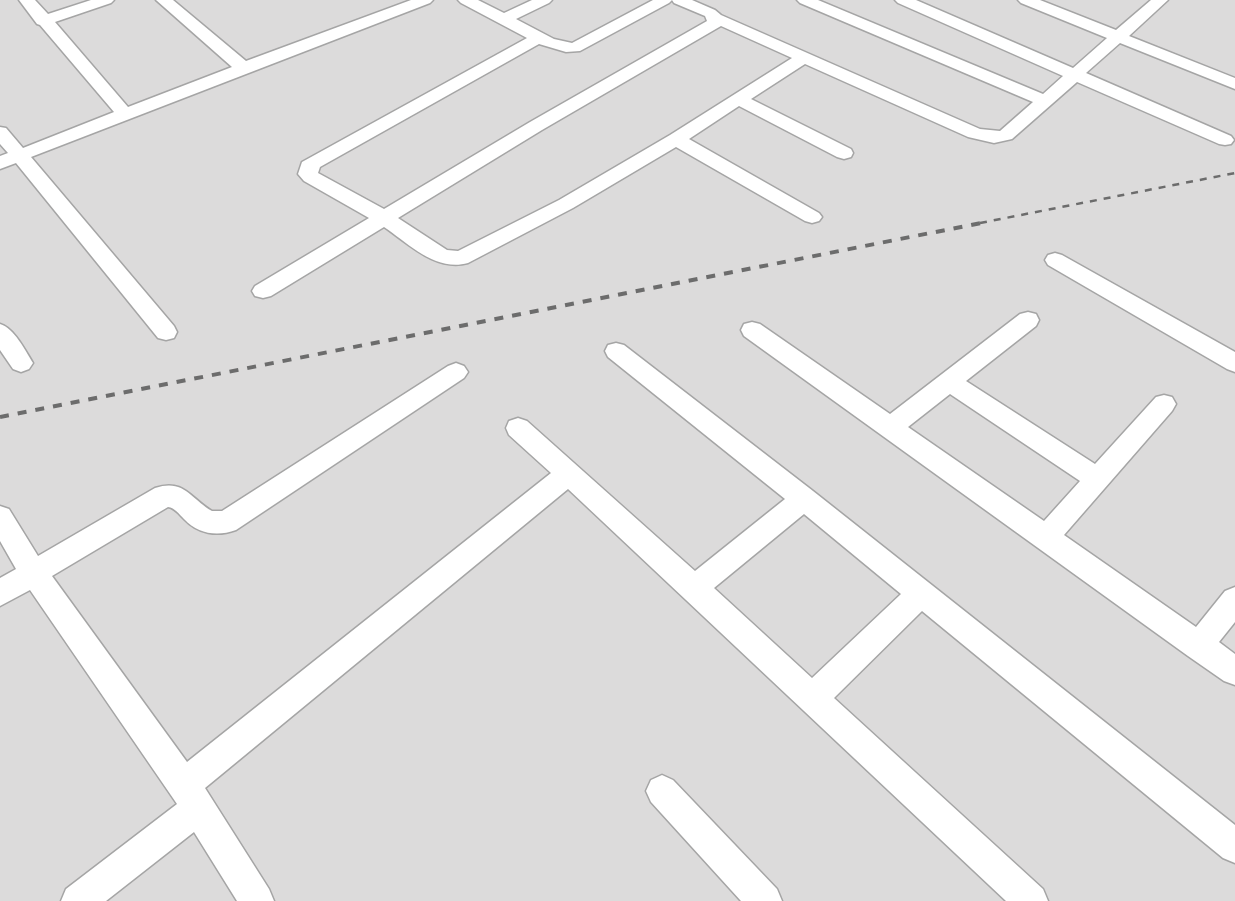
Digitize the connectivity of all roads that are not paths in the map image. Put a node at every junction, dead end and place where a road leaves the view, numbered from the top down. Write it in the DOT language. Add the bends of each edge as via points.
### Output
graph roads {
  1 [pos="27,0"];
  2 [pos="106,0"];
  3 [pos="188,0"];
  4 [pos="425,0"];
  5 [pos="466,0"];
  6 [pos="544,0"];
  7 [pos="664,0"];
  8 [pos="679,0"];
  9 [pos="805,0"];
  10 [pos="903,0"];
  11 [pos="1026,0"];
  12 [pos="1160,0"];
  13 [pos="167,3"];
  14 [pos="715,18"];
  15 [pos="504,19"];
  16 [pos="43,20"];
  17 [pos="1120,37"];
  18 [pos="539,38"];
  19 [pos="805,57"];
  20 [pos="244,68"];
  21 [pos="1076,75"];
  22 [pos="1235,84"];
  23 [pos="738,99"];
  24 [pos="1044,101"];
  25 [pos="126,115"];
  26 [pos="0,132"];
  27 [pos="676,139"];
  28 [pos="1225,140"];
  29 [pos="844,153"];
  30 [pos="20,155"];
  31 [pos="0,163"];
  32 [pos="384,218"];
  33 [pos="812,218"];
  34 [pos="1055,260"];
  35 [pos="263,291"];
  36 [pos="1028,320"];
  37 [pos="752,330"];
  38 [pos="0,332"];
  39 [pos="166,332"];
  40 [pos="616,351"];
  41 [pos="1235,363"];
  42 [pos="21,364"];
  43 [pos="456,372"];
  44 [pos="950,382"];
  45 [pos="1164,404"];
  46 [pos="890,427"];
  47 [pos="518,428"];
  48 [pos="569,473"];
  49 [pos="1097,479"];
  50 [pos="804,499"];
  51 [pos="0,517"];
  52 [pos="1046,537"];
  53 [pos="33,572"];
  54 [pos="694,588"];
  55 [pos="0,593"];
  56 [pos="921,593"];
  57 [pos="1235,600"];
  58 [pos="1198,646"];
  59 [pos="1235,672"];
  60 [pos="812,698"];
  61 [pos="662,790"];
  62 [pos="191,797"];
  63 [pos="1235,846"];
  64 [pos="78,901"];
  65 [pos="257,901"];
  66 [pos="765,901"];
  67 [pos="1031,901"];
  1 -- 16 [label="street"];
  2 -- 16 [label="street"];
  3 -- 13 [label="street"];
  4 -- 20 [label="street"];
  5 -- 15 [label="street"];
  6 -- 15 [label="street"];
  7 -- 18 [label="street" via="579,47 566,47"];
  8 -- 14 [label="street"];
  9 -- 24 [label="street"];
  10 -- 21 [label="street"];
  11 -- 17 [label="street"];
  12 -- 17 [label="street"];
  13 -- 20 [label="street"];
  14 -- 19 [label="street"];
  14 -- 32 [label="street" via="711,27 536,126"];
  15 -- 18 [label="street"];
  16 -- 25 [label="street"];
  17 -- 21 [label="street"];
  17 -- 22 [label="street"];
  18 -- 32 [label="street" via="309,166 311,177"];
  19 -- 23 [label="street"];
  19 -- 24 [label="street" via="986,138 1006,136"];
  20 -- 25 [label="street"];
  21 -- 24 [label="street"];
  21 -- 28 [label="street"];
  23 -- 27 [label="street"];
  23 -- 29 [label="street"];
  25 -- 30 [label="street"];
  26 -- 30 [label="street"];
  27 -- 32 [label="street" via="566,204 461,258 442,257"];
  27 -- 33 [label="street"];
  30 -- 31 [label="street"];
  30 -- 39 [label="street"];
  32 -- 35 [label="street"];
  34 -- 41 [label="street"];
  36 -- 44 [label="street"];
  37 -- 46 [label="street"];
  38 -- 42 [label="street"];
  40 -- 50 [label="street"];
  43 -- 53 [label="street" via="226,522 206,523 179,498 164,496"];
  44 -- 46 [label="street"];
  44 -- 49 [label="street"];
  45 -- 49 [label="street"];
  46 -- 52 [label="street"];
  47 -- 48 [label="street"];
  48 -- 54 [label="street"];
  48 -- 62 [label="street"];
  49 -- 52 [label="street"];
  50 -- 54 [label="street"];
  50 -- 56 [label="street"];
  51 -- 53 [label="street"];
  52 -- 58 [label="street"];
  53 -- 55 [label="street"];
  53 -- 62 [label="street"];
  54 -- 60 [label="street"];
  56 -- 60 [label="street"];
  56 -- 63 [label="street"];
  57 -- 58 [label="street"];
  58 -- 59 [label="street"];
  60 -- 67 [label="street"];
  61 -- 66 [label="street"];
  62 -- 64 [label="street"];
  62 -- 65 [label="street"];
}
